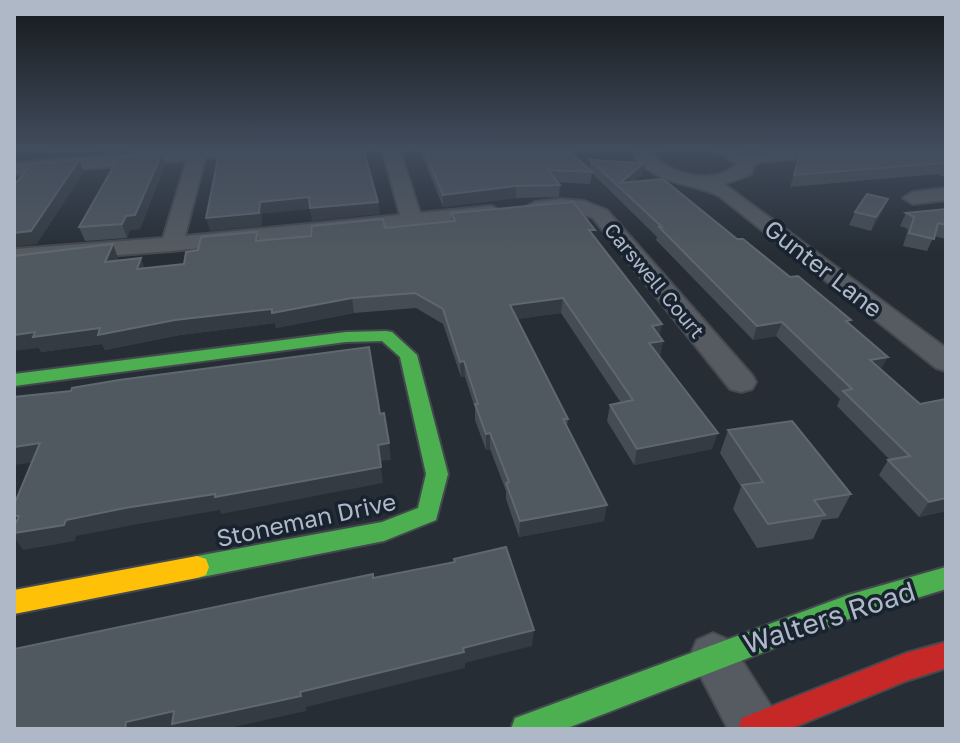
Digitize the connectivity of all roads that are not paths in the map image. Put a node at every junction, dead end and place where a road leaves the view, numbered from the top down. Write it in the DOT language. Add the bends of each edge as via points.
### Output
graph roads {
  1 [pos="188,183"];
  2 [pos="400,183"];
  3 [pos="707,183"];
  4 [pos="743,183"];
  5 [pos="946,194"];
  6 [pos="913,198"];
  7 [pos="412,221"];
  8 [pos="172,244"];
  9 [pos="14,256"];
  10 [pos="946,337"];
  11 [pos="946,362"];
  12 [pos="14,380"];
  13 [pos="741,382"];
  14 [pos="946,578"];
  15 [pos="14,602"];
  16 [pos="946,655"];
  17 [pos="713,656"];
  18 [pos="526,729"];
  19 [pos="755,729"];
  1 -- 8 [label="street"];
  2 -- 7 [label="street"];
  3 -- 11 [label="street, Gunter Lane" via="726,192"];
  4 -- 10 [label="street, Gunter Lane" via="745,190"];
  5 -- 6 [label="street"];
  7 -- 8 [label="street"];
  7 -- 13 [label="street, Carswell Court" via="587,207 600,214"];
  8 -- 9 [label="street"];
  12 -- 15 [label="street, Stoneman Drive" via="386,336 408,355 437,474 428,514 384,531"];
  14 -- 17 [label="street, Walters Road"];
  16 -- 19 [label="street, Walters Road"];
  17 -- 18 [label="street, Walters Road"];
  17 -- 19 [label="street, Walters Road"];
}
